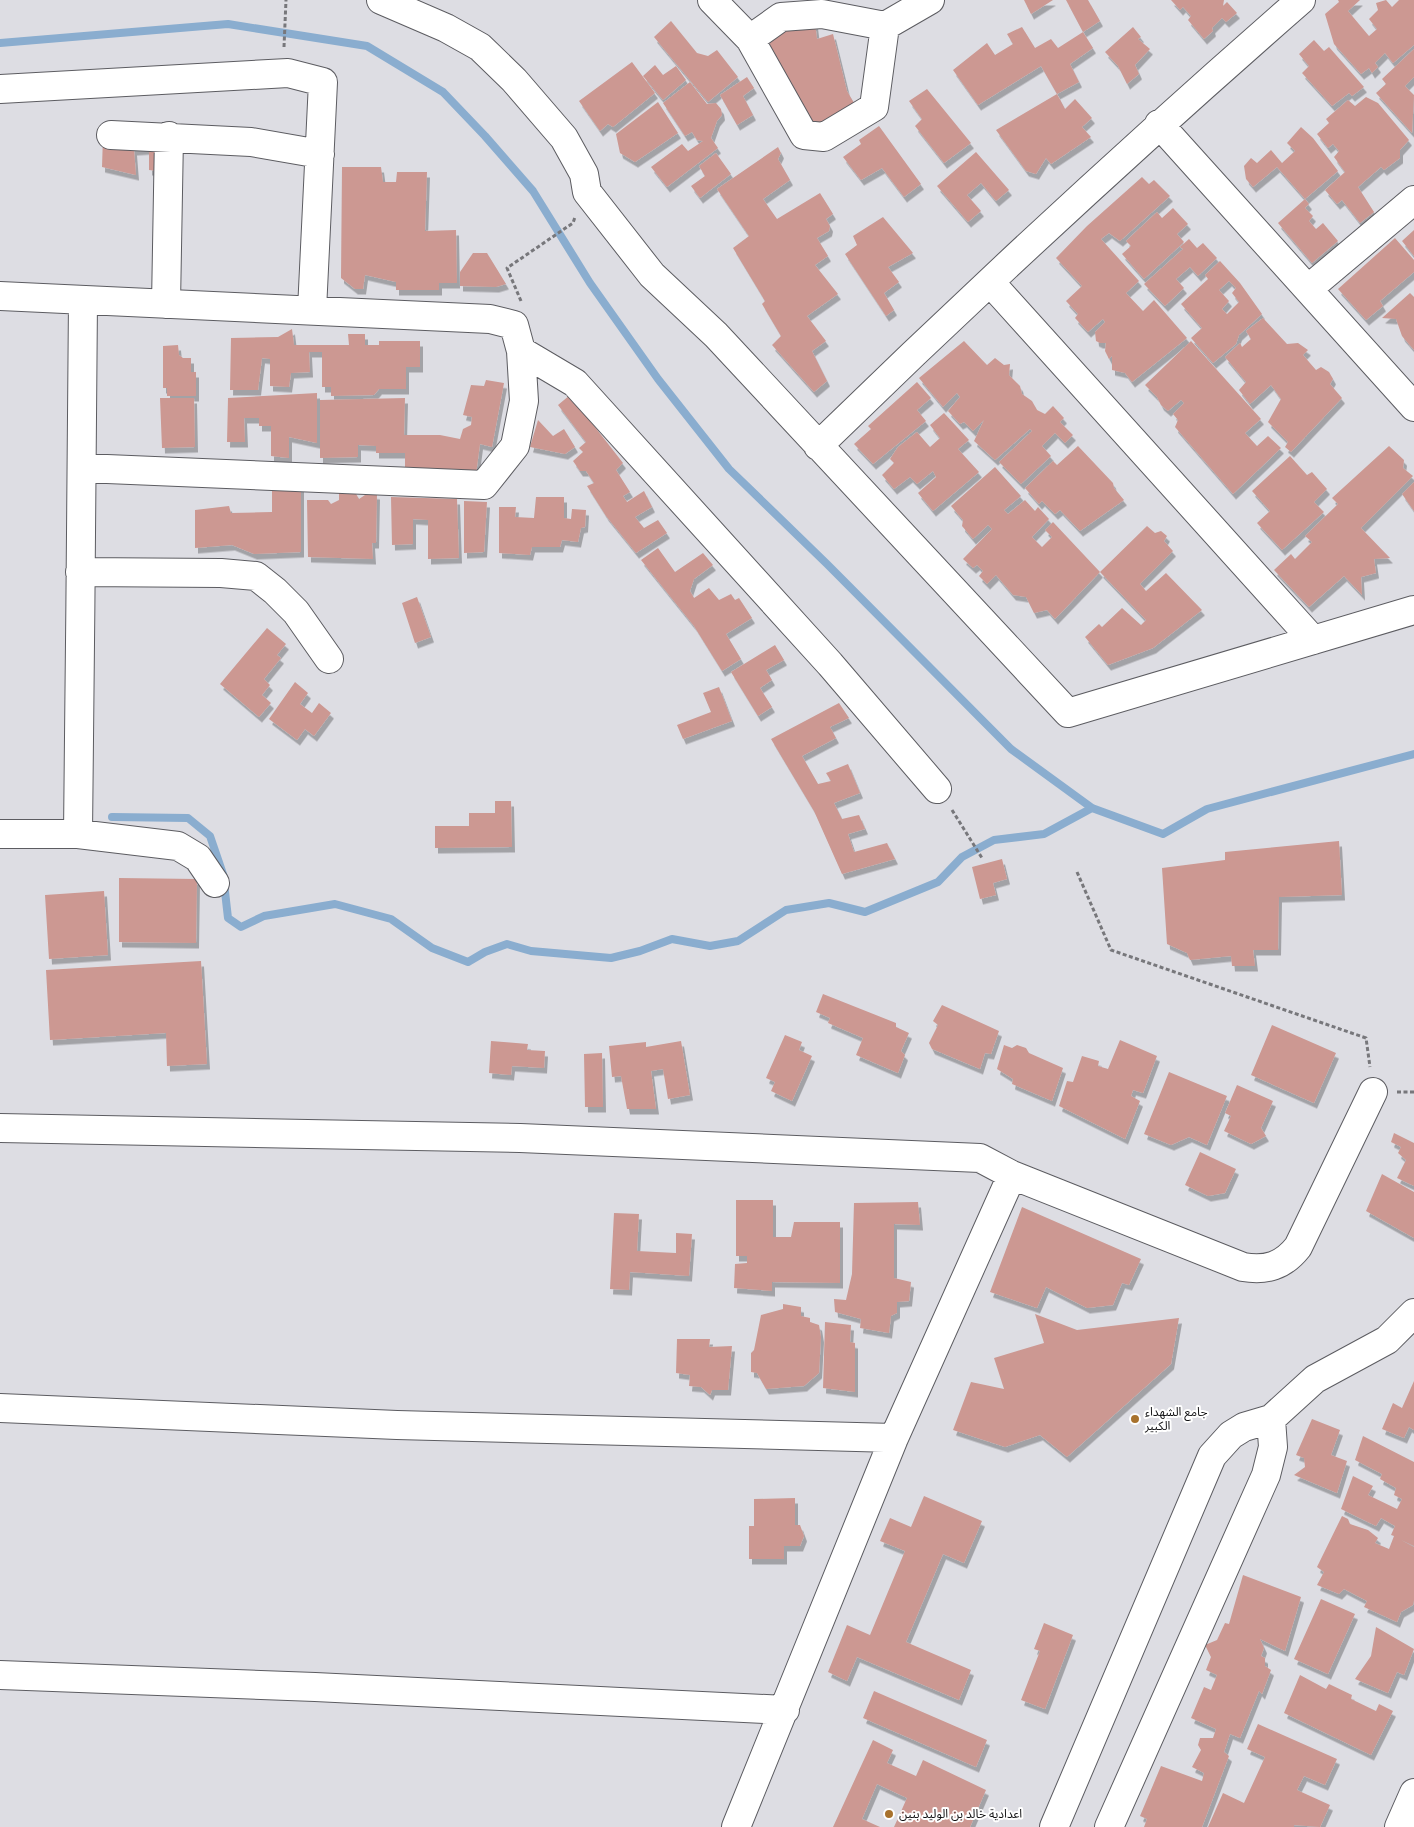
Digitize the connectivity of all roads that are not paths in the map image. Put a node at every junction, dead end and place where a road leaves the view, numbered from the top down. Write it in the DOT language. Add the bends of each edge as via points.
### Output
graph roads {
  1 [pos="381,0"];
  2 [pos="712,0"];
  3 [pos="930,0"];
  4 [pos="1301,0"];
  5 [pos="885,26"];
  6 [pos="750,39"];
  7 [pos="0,89"];
  8 [pos="1159,124"];
  9 [pos="111,135"];
  10 [pos="169,136"];
  11 [pos="320,154"];
  12 [pos="1414,200"];
  13 [pos="990,282"];
  14 [pos="1308,290"];
  15 [pos="0,296"];
  16 [pos="83,300"];
  17 [pos="166,304"];
  18 [pos="312,310"];
  19 [pos="521,351"];
  20 [pos="1414,407"];
  21 [pos="818,446"];
  22 [pos="83,468"];
  23 [pos="80,572"];
  24 [pos="1414,610"];
  25 [pos="1313,640"];
  26 [pos="329,659"];
  27 [pos="937,789"];
  28 [pos="0,834"];
  29 [pos="78,834"];
  30 [pos="215,883"];
  31 [pos="1373,1092"];
  32 [pos="0,1128"];
  33 [pos="1012,1175"];
  34 [pos="1411,1322"];
  35 [pos="0,1408"];
  36 [pos="1271,1419"];
  37 [pos="894,1438"];
  38 [pos="0,1675"];
  39 [pos="785,1710"];
  40 [pos="736,1827"];
  41 [pos="1054,1827"];
  42 [pos="1109,1827"];
  1 -- 21 [label="street" via="446,28 480,47 514,80 564,138 584,174 587,192 652,275 716,336"];
  2 -- 6 [label="street"];
  3 -- 5 [label="street"];
  4 -- 8 [label="street"];
  5 -- 6 [label="street" via="822,14 781,17"];
  5 -- 6 [label="street" via="874,107 824,136 804,136"];
  7 -- 11 [label="street" via="288,73 323,82"];
  8 -- 13 [label="street"];
  8 -- 14 [label="street"];
  9 -- 10 [label="street"];
  10 -- 11 [label="street" via="251,142"];
  10 -- 17 [label="street"];
  11 -- 18 [label="street"];
  12 -- 14 [label="street"];
  13 -- 21 [label="street"];
  13 -- 25 [label="street"];
  14 -- 20 [label="street"];
  15 -- 16 [label="street"];
  16 -- 17 [label="street"];
  16 -- 22 [label="street"];
  17 -- 18 [label="street"];
  18 -- 19 [label="street" via="490,319 514,325"];
  19 -- 22 [label="street" via="524,401 515,446 484,485"];
  19 -- 27 [label="street" via="575,383 830,664"];
  21 -- 25 [label="street" via="1068,713"];
  22 -- 23 [label="street"];
  23 -- 26 [label="street" via="256,576 296,612"];
  23 -- 29 [label="street"];
  24 -- 25 [label="street"];
  28 -- 29 [label="street"];
  29 -- 30 [label="street" via="178,846 198,858"];
  31 -- 33 [label="street" via="1298,1247 1290,1257 1268,1268 1243,1267"];
  32 -- 33 [label="street" via="520,1138 980,1158"];
  33 -- 37 [label="street"];
  34 -- 36 [label="street" via="1387,1340 1315,1379"];
  35 -- 37 [label="street" via="397,1425"];
  36 -- 41 [label="street" via="1244,1427 1221,1444 1212,1456"];
  36 -- 42 [label="street" via="1273,1447 1266,1476"];
  37 -- 39 [label="street"];
  38 -- 39 [label="street" via="315,1686"];
  39 -- 40 [label="street"];
}
